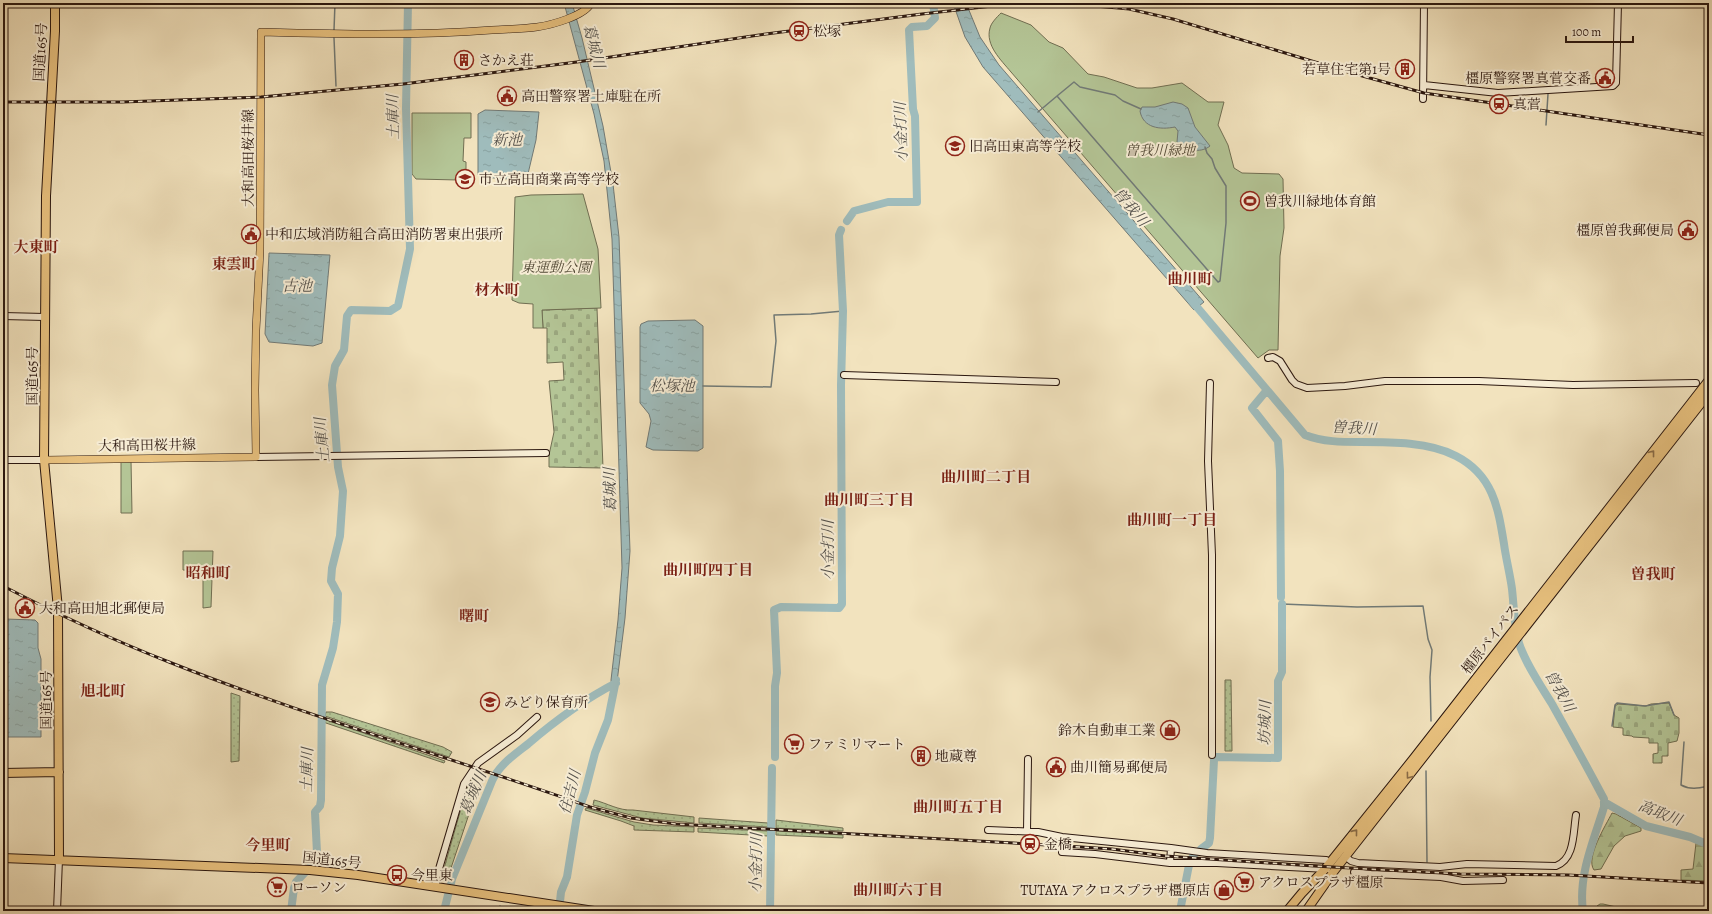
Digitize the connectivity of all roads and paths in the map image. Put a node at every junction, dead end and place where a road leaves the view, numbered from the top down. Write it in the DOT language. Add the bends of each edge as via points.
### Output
graph roads {
  1 [pos="55,3"];
  2 [pos="591,3"];
  3 [pos="1424,3"];
  4 [pos="1618,3"];
  5 [pos="1424,85"];
  6 [pos="1423,99"];
  7 [pos="3,316"];
  8 [pos="45,317"];
  9 [pos="1268,358"];
  10 [pos="844,375"];
  11 [pos="1709,380"];
  12 [pos="1056,382"];
  13 [pos="1210,383"];
  14 [pos="1696,383"];
  15 [pos="1709,393"];
  16 [pos="546,453"];
  17 [pos="256,457"];
  18 [pos="3,460"];
  19 [pos="44,460"];
  20 [pos="1588,541"];
  21 [pos="1482,676"];
  22 [pos="537,717"];
  23 [pos="1212,755"];
  24 [pos="1028,759"];
  25 [pos="59,772"];
  26 [pos="3,773"];
  27 [pos="1576,815"];
  28 [pos="988,830"];
  29 [pos="1027,832"];
  30 [pos="1171,848"];
  31 [pos="1062,852"];
  32 [pos="1346,857"];
  33 [pos="3,858"];
  34 [pos="59,859"];
  35 [pos="1326,860"];
  36 [pos="1170,863"];
  37 [pos="1325,869"];
  38 [pos="1334,871"];
  39 [pos="1354,872"];
  40 [pos="1503,880"];
  41 [pos="439,888"];
  42 [pos="57,911"];
  43 [pos="594,911"];
  44 [pos="1287,911"];
  45 [pos="1306,911"];
  1 -- 8 [label="highway, 国道165号" via="46,196"];
  2 -- 17 [label="main road, 大和高田桜井線" via="584,12 551,24 527,28 407,34 261,32"];
  3 -- 5 [label="street"];
  4 -- 5 [label="street" via="1616,83 1613,86 1498,93"];
  5 -- 6 [label="street"];
  7 -- 8 [label="street"];
  8 -- 19 [label="highway, 国道165号"];
  9 -- 14 [label="street" via="1280,361 1292,380 1307,388 1385,381 1574,385"];
  10 -- 12 [label="street"];
  20 -- 11 [label="highway, 橿原バイパス, one-way"];
  13 -- 23 [label="street" via="1208,461 1212,555"];
  15 -- 20 [label="highway, 橿原バイパス"];
  16 -- 17 [label="street"];
  17 -- 19 [label="main road, 大和高田桜井線"];
  18 -- 19 [label="street"];
  19 -- 25 [label="highway, 国道165号" via="58,609"];
  20 -- 21 [label="highway, 橿原バイパス"];
  21 -- 32 [label="highway, 橿原バイパス, one-way"];
  37 -- 21 [label="highway, 橿原バイパス, one-way"];
  22 -- 41 [label="street" via="478,763 464,784 436,879"];
  24 -- 29 [label="street"];
  25 -- 26 [label="highway"];
  25 -- 34 [label="highway, 国道165号"];
  27 -- 32 [label="street" via="1570,854 1566,861 1556,866 1467,864 1440,867 1358,863"];
  28 -- 29 [label="street"];
  29 -- 30 [label="street"];
  30 -- 35 [label="street" via="1207,853"];
  30 -- 36 [label="street"];
  31 -- 36 [label="street"];
  32 -- 38 [label="highway, 橿原バイパス"];
  33 -- 34 [label="highway"];
  34 -- 41 [label="highway, 国道165号" via="307,870"];
  34 -- 42 [label="street"];
  36 -- 37 [label="street"];
  37 -- 38 [label="street"];
  37 -- 44 [label="highway, 橿原バイパス"];
  38 -- 45 [label="highway, 橿原バイパス"];
  39 -- 40 [label="street" via="1441,877 1463,882"];
  41 -- 43 [label="highway, 国道165号"];
}
